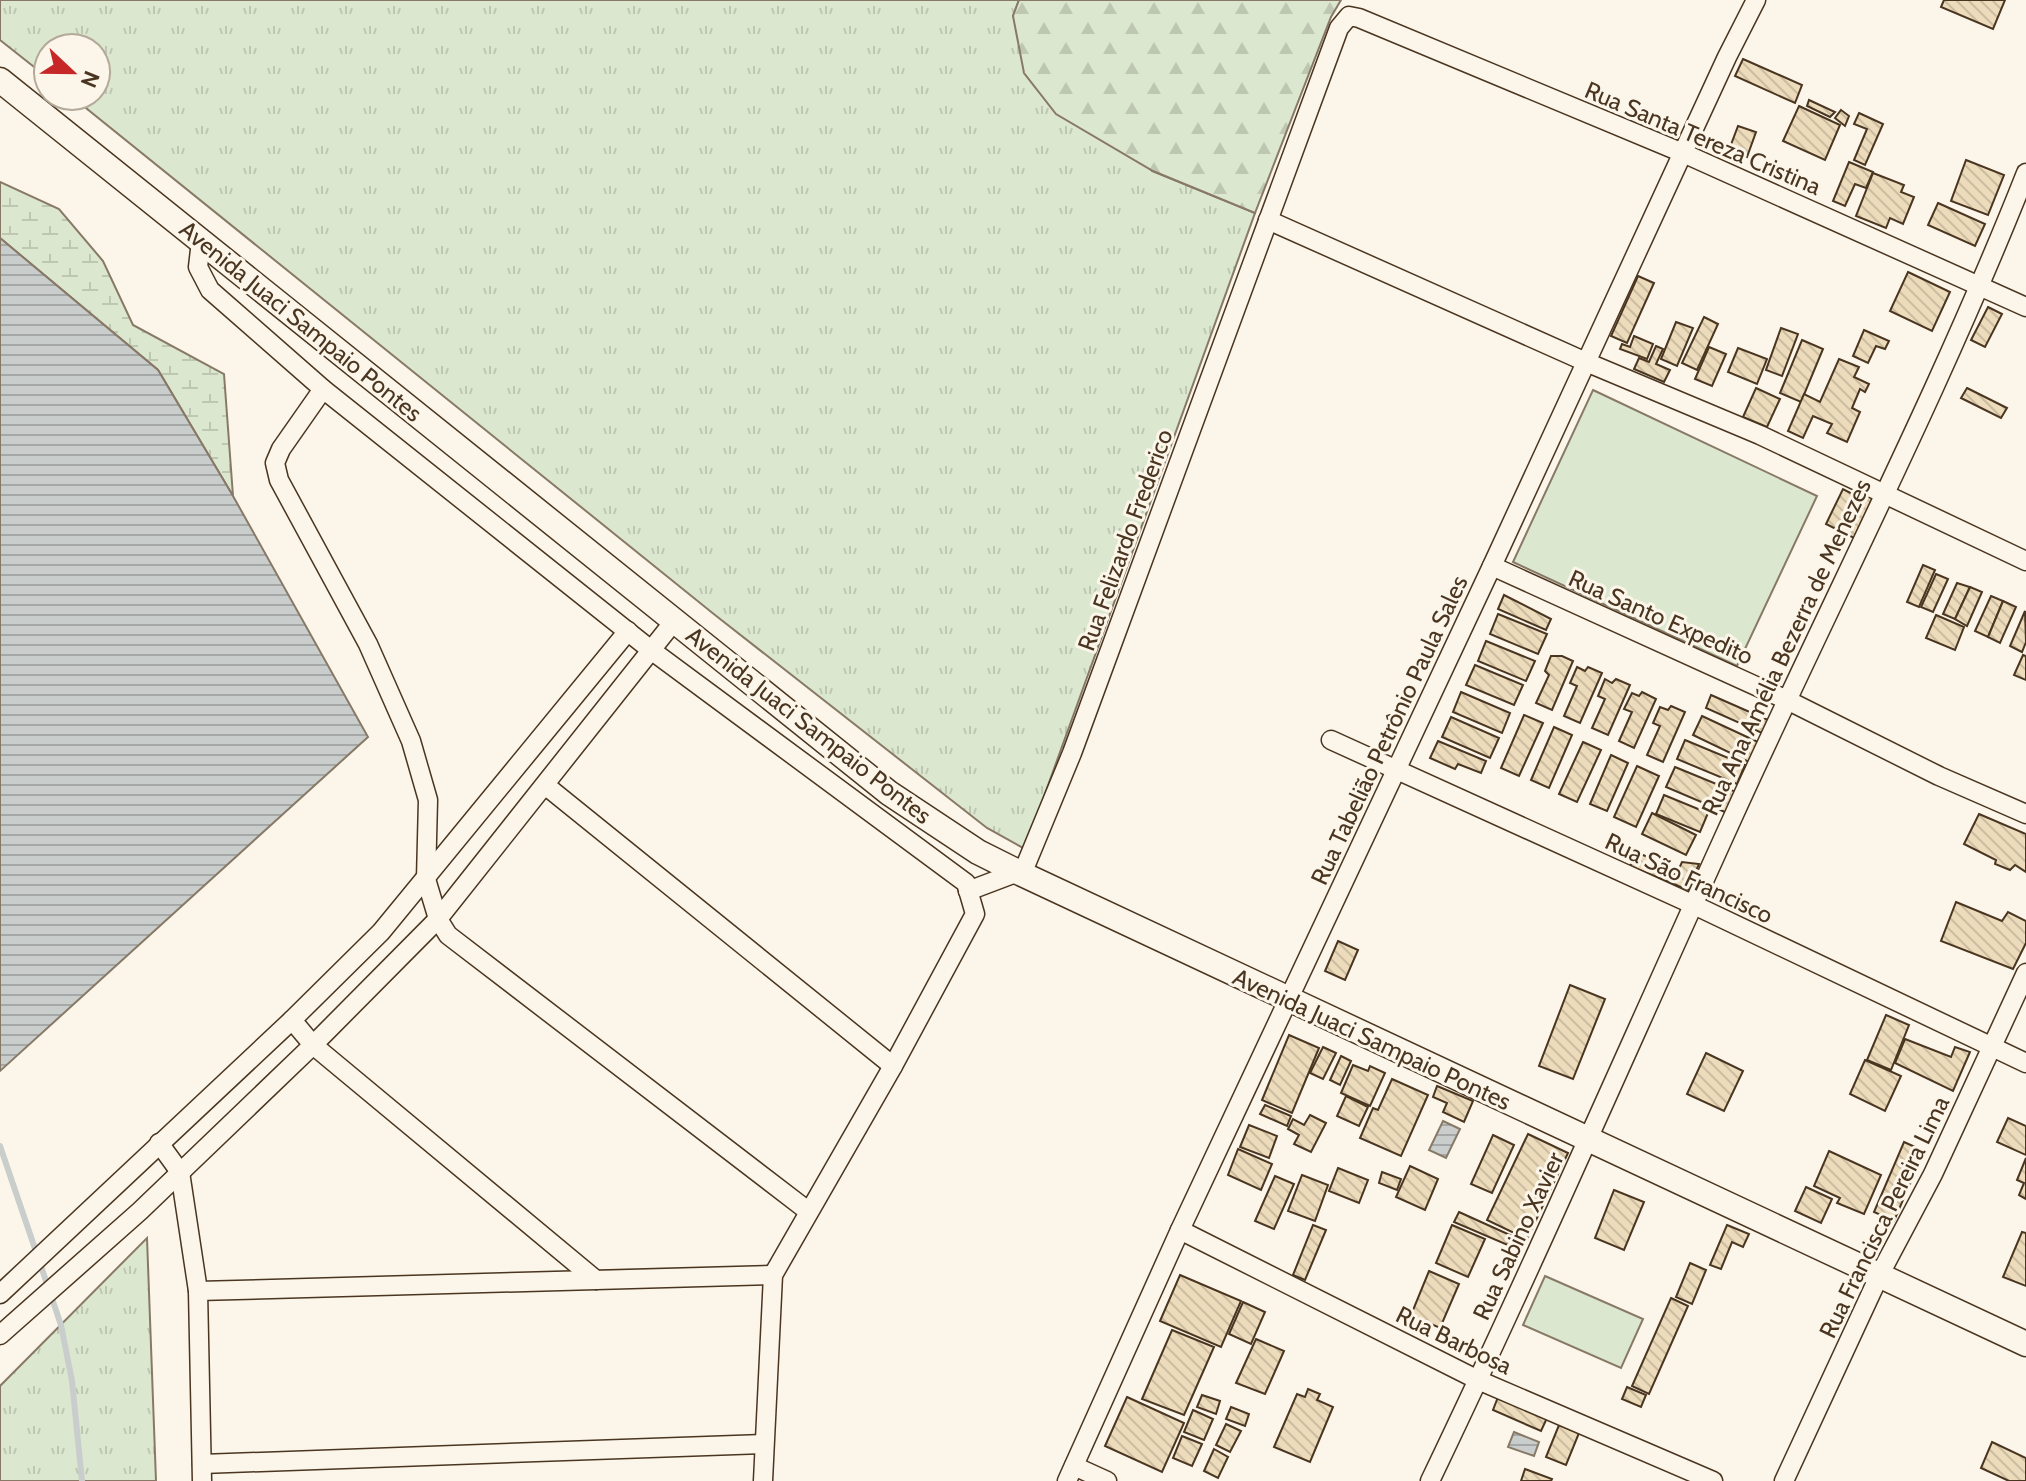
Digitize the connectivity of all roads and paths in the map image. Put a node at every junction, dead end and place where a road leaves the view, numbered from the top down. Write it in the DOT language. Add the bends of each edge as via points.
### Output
graph roads {
  1 [pos="1756,0"];
  2 [pos="1359,18"];
  3 [pos="0,80"];
  4 [pos="1683,153"];
  5 [pos="2026,173"];
  6 [pos="1268,220"];
  7 [pos="201,241"];
  8 [pos="1981,286"];
  9 [pos="2026,307"];
  10 [pos="1586,362"];
  11 [pos="323,389"];
  12 [pos="1885,493"];
  13 [pos="2026,561"];
  14 [pos="1492,566"];
  15 [pos="675,620"];
  16 [pos="628,631"];
  17 [pos="651,650"];
  18 [pos="1789,701"];
  19 [pos="1331,740"];
  20 [pos="1397,769"];
  21 [pos="545,785"];
  22 [pos="2026,814"];
  23 [pos="1020,873"];
  24 [pos="426,879"];
  25 [pos="968,891"];
  26 [pos="1694,905"];
  27 [pos="438,919"];
  28 [pos="2026,973"];
  29 [pos="1288,1000"];
  30 [pos="292,1020"];
  31 [pos="313,1045"];
  32 [pos="1992,1048"];
  33 [pos="2026,1063"];
  34 [pos="893,1066"];
  35 [pos="1587,1141"];
  36 [pos="159,1143"];
  37 [pos="180,1172"];
  38 [pos="808,1211"];
  39 [pos="1180,1230"];
  40 [pos="1880,1274"];
  41 [pos="773,1275"];
  42 [pos="596,1280"];
  43 [pos="198,1291"];
  44 [pos="0,1294"];
  45 [pos="0,1335"];
  46 [pos="2026,1344"];
  47 [pos="1478,1380"];
  48 [pos="764,1444"];
  49 [pos="202,1472"];
  50 [pos="1071,1473"];
  51 [pos="763,1481"];
  52 [pos="1107,1481"];
  53 [pos="1430,1481"];
  54 [pos="1713,1481"];
  55 [pos="1784,1481"];
  1 -- 4 [label="street, Rua Tabelião Petrônio Paula Sales"];
  2 -- 4 [label="street, Rua Santa Tereza Cristina"];
  2 -- 6 [label="street, Rua Felizardo Frederico" via="1349,16 1339,28"];
  3 -- 7 [label="main road, Avenida Juaci Sampaio Pontes"];
  4 -- 8 [label="street, Rua Santa Tereza Cristina"];
  4 -- 10 [label="street, Rua Tabelião Petrônio Paula Sales"];
  5 -- 8 [label="street, Rua Ana Amélia Bezerra de Menezes"];
  6 -- 10 [label="street"];
  6 -- 23 [label="street, Rua Felizardo Frederico" via="1072,753"];
  7 -- 11 [label="street" via="198,267 210,290"];
  7 -- 15 [label="main road, Avenida Juaci Sampaio Pontes"];
  8 -- 9 [label="street, Rua Santa Tereza Cristina"];
  8 -- 12 [label="street, Rua Ana Amélia Bezerra de Menezes"];
  10 -- 12 [label="street"];
  10 -- 14 [label="street, Rua Tabelião Petrônio Paula Sales"];
  11 -- 16 [label="street"];
  11 -- 24 [label="street" via="275,463 279,480 368,644 411,741 428,800"];
  12 -- 13 [label="street"];
  12 -- 18 [label="street, Rua Ana Amélia Bezerra de Menezes"];
  14 -- 18 [label="street, Rua Santo Expedito"];
  14 -- 20 [label="street, Rua Tabelião Petrônio Paula Sales"];
  15 -- 17 [label="street"];
  15 -- 23 [label="main road, Avenida Juaci Sampaio Pontes" via="889,793"];
  16 -- 17 [label="street"];
  16 -- 24 [label="street"];
  17 -- 21 [label="street"];
  17 -- 25 [label="street" via="966,883"];
  18 -- 22 [label="street, Rua Santo Expedito"];
  18 -- 26 [label="street, Rua Ana Amélia Bezerra de Menezes"];
  19 -- 20 [label="street, Rua São Francisco"];
  20 -- 26 [label="street, Rua São Francisco"];
  20 -- 29 [label="street, Rua Tabelião Petrônio Paula Sales"];
  21 -- 27 [label="street"];
  21 -- 34 [label="street"];
  23 -- 25 [label="street"];
  23 -- 29 [label="main road, Avenida Juaci Sampaio Pontes"];
  24 -- 27 [label="street"];
  24 -- 30 [label="street"];
  25 -- 34 [label="street" via="975,914"];
  26 -- 32 [label="street, Rua São Francisco"];
  26 -- 35 [label="street, Rua Ana Amélia Bezerra de Menezes"];
  27 -- 31 [label="street"];
  27 -- 38 [label="street" via="448,935"];
  28 -- 32 [label="street, Rua Francisca Pereira Lima"];
  29 -- 35 [label="main road, Avenida Juaci Sampaio Pontes"];
  29 -- 39 [label="street, Rua Tabelião Petrônio Paula Sales"];
  30 -- 31 [label="street"];
  30 -- 36 [label="street"];
  31 -- 37 [label="street"];
  31 -- 42 [label="street"];
  32 -- 33 [label="street, Rua São Francisco"];
  32 -- 40 [label="street, Rua Francisca Pereira Lima"];
  34 -- 38 [label="street"];
  35 -- 40 [label="main road, Avenida Juaci Sampaio Pontes"];
  35 -- 47 [label="street, Rua Sabino Xavier"];
  36 -- 37 [label="street"];
  36 -- 44 [label="street"];
  37 -- 43 [label="street"];
  37 -- 45 [label="street"];
  38 -- 41 [label="street"];
  39 -- 47 [label="street, Rua Barbosa"];
  39 -- 50 [label="street, Rua Tabelião Petrônio Paula Sales"];
  40 -- 46 [label="main road, Avenida Juaci Sampaio Pontes"];
  40 -- 55 [label="street, Rua Francisca Pereira Lima"];
  41 -- 42 [label="street"];
  41 -- 48 [label="street"];
  42 -- 43 [label="street"];
  43 -- 49 [label="street"];
  47 -- 53 [label="street, Rua Sabino Xavier"];
  47 -- 54 [label="street, Rua Barbosa"];
  48 -- 49 [label="street"];
  48 -- 51 [label="street"];
  50 -- 52 [label="street"];
}
